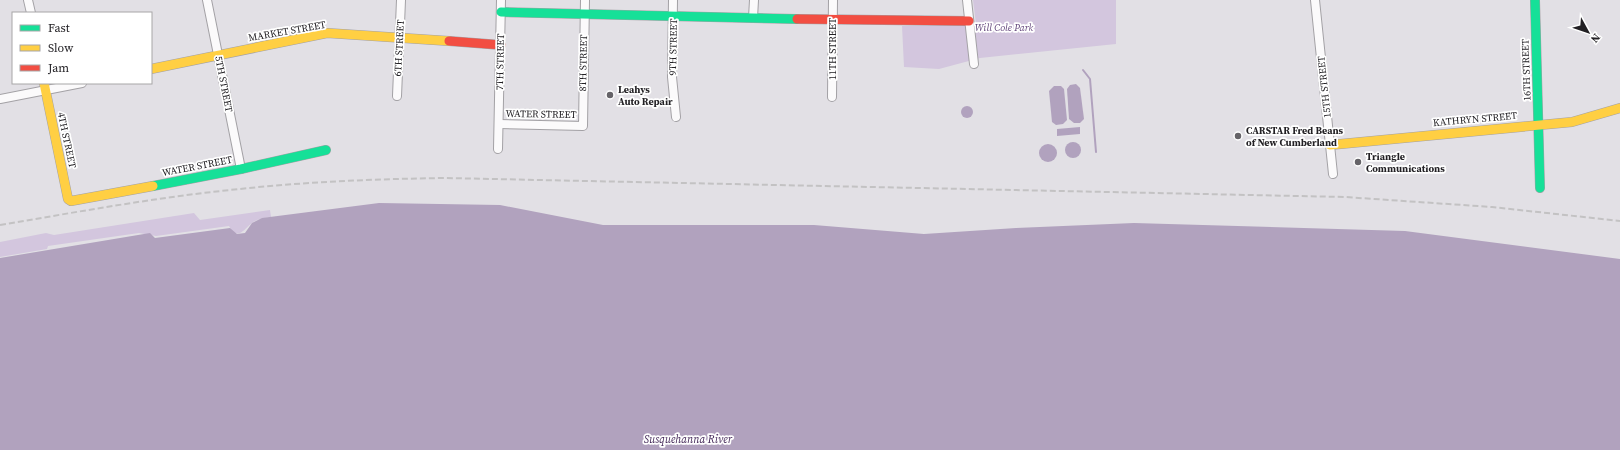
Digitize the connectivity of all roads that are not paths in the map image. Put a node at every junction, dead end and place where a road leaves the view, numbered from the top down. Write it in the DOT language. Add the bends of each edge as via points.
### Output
graph roads {
  1 [pos="28,0"];
  2 [pos="207,0"];
  3 [pos="401,0"];
  4 [pos="502,0"];
  5 [pos="584,0"];
  6 [pos="673,0"];
  7 [pos="754,0"];
  8 [pos="833,0"];
  9 [pos="967,0"];
  10 [pos="1315,0"];
  11 [pos="1535,0"];
  12 [pos="31,12"];
  13 [pos="501,12"];
  14 [pos="584,14"];
  15 [pos="673,17"];
  16 [pos="753,18"];
  17 [pos="832,19"];
  18 [pos="969,21"];
  19 [pos="400,37"];
  20 [pos="501,45"];
  21 [pos="218,55"];
  22 [pos="974,64"];
  23 [pos="152,69"];
  24 [pos="73,84"];
  25 [pos="45,87"];
  26 [pos="397,96"];
  27 [pos="832,97"];
  28 [pos="0,99"];
  29 [pos="1620,108"];
  30 [pos="676,117"];
  31 [pos="499,124"];
  32 [pos="1538,124"];
  33 [pos="583,126"];
  34 [pos="1330,145"];
  35 [pos="498,149"];
  36 [pos="326,150"];
  37 [pos="241,169"];
  38 [pos="1333,174"];
  39 [pos="1540,188"];
  40 [pos="71,201"];
  1 -- 12 [label="street"];
  2 -- 21 [label="street, 5TH STREET"];
  3 -- 19 [label="street, 6TH STREET"];
  4 -- 13 [label="street, 7TH STREET"];
  5 -- 14 [label="street, 8TH STREET"];
  6 -- 15 [label="street, 9TH STREET"];
  7 -- 16 [label="street"];
  8 -- 17 [label="street, 11TH STREET"];
  9 -- 18 [label="street"];
  10 -- 34 [label="street, 15TH STREET"];
  11 -- 32 [label="street, 16TH STREET"];
  13 -- 14 [label="street"];
  13 -- 20 [label="street, 7TH STREET"];
  14 -- 15 [label="street"];
  14 -- 33 [label="street, 8TH STREET"];
  15 -- 16 [label="street"];
  15 -- 30 [label="street, 9TH STREET" via="672,76"];
  16 -- 17 [label="street"];
  17 -- 18 [label="street"];
  17 -- 27 [label="street, 11TH STREET"];
  18 -- 22 [label="street"];
  19 -- 20 [label="street, MARKET STREET"];
  19 -- 21 [label="street, MARKET STREET" via="327,33"];
  19 -- 26 [label="street, 6TH STREET"];
  20 -- 31 [label="street, 7TH STREET"];
  21 -- 23 [label="street, MARKET STREET"];
  21 -- 37 [label="street, 5TH STREET"];
  24 -- 25 [label="street"];
  25 -- 28 [label="street"];
  25 -- 40 [label="street, 4TH STREET" via="68,199"];
  29 -- 32 [label="street, KATHRYN STREET" via="1572,122"];
  31 -- 33 [label="street, WATER STREET"];
  31 -- 35 [label="street, 7TH STREET"];
  32 -- 34 [label="street, KATHRYN STREET"];
  32 -- 39 [label="street, 16TH STREET"];
  34 -- 38 [label="street, 15TH STREET"];
  36 -- 37 [label="street, WATER STREET"];
  37 -- 40 [label="street, WATER STREET"];
}
